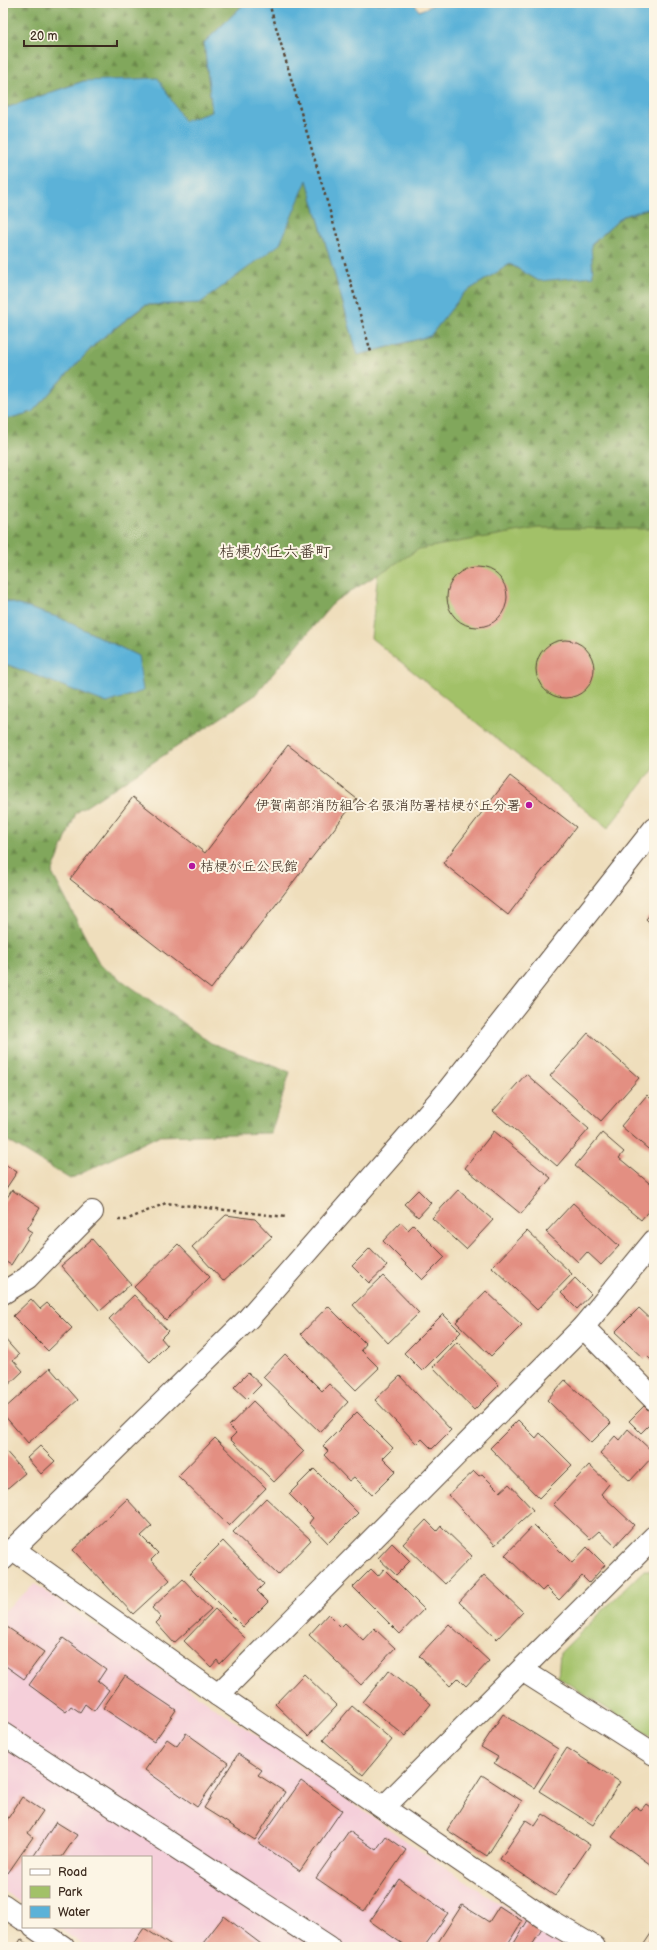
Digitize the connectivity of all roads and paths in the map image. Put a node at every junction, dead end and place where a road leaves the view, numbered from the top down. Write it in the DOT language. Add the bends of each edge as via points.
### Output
graph roads {
  1 [pos="269,3"];
  2 [pos="371,352"];
  3 [pos="654,829"];
  4 [pos="92,1212"];
  5 [pos="286,1217"];
  6 [pos="654,1241"];
  7 [pos="3,1293"];
  8 [pos="583,1327"];
  9 [pos="654,1399"];
  10 [pos="652,1542"];
  11 [pos="8,1554"];
  12 [pos="522,1670"];
  13 [pos="218,1695"];
  14 [pos="3,1734"];
  15 [pos="654,1754"];
  16 [pos="384,1807"];
  17 [pos="3,1905"];
  18 [pos="22,1918"];
  19 [pos="35,1928"];
  20 [pos="63,1947"];
  21 [pos="329,1947"];
  22 [pos="594,1947"];
  1 -- 2 [label="path"];
  3 -- 11 [label="street" via="445,1094 248,1319"];
  4 -- 5 [label="path" via="103,1220 126,1220 166,1203"];
  4 -- 7 [label="street" via="27,1278"];
  6 -- 8 [label="street"];
  8 -- 9 [label="street"];
  8 -- 13 [label="street"];
  10 -- 12 [label="street"];
  11 -- 13 [label="street"];
  12 -- 15 [label="street"];
  12 -- 16 [label="street"];
  13 -- 16 [label="street"];
  14 -- 21 [label="street"];
  16 -- 22 [label="street" via="543,1917"];
  17 -- 18 [label="street"];
  19 -- 20 [label="street"];
}
